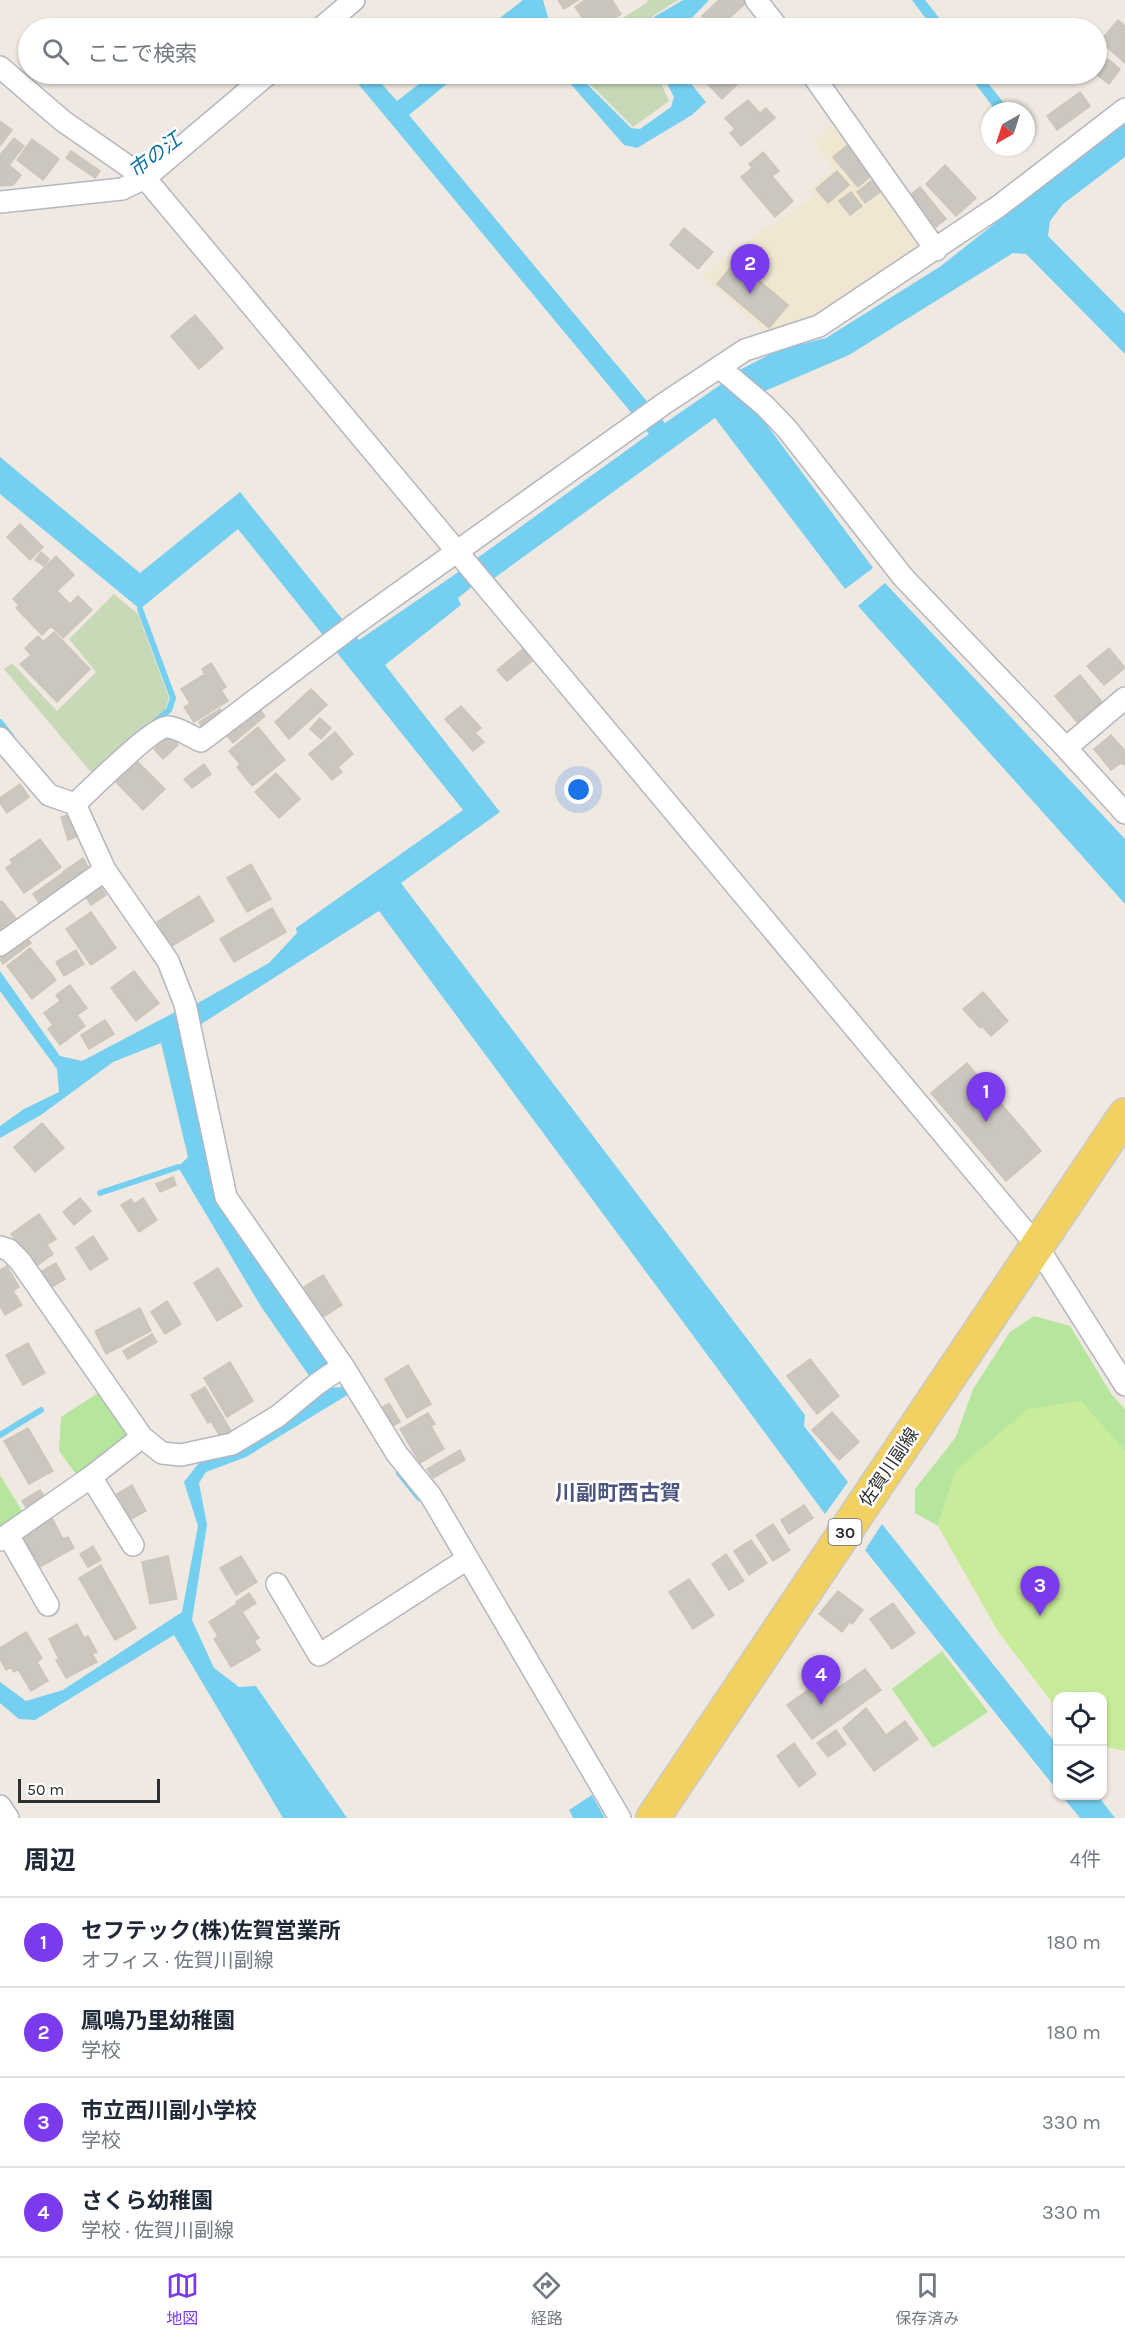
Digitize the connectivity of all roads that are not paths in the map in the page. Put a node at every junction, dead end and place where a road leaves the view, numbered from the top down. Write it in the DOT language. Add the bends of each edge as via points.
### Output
graph roads {
  1 [pos="354,0"];
  2 [pos="756,0"];
  3 [pos="333,18"];
  4 [pos="770,18"];
  5 [pos="0,67"];
  6 [pos="18,82"];
  7 [pos="20,84"];
  8 [pos="255,84"];
  9 [pos="819,84"];
  10 [pos="1125,109"];
  11 [pos="139,173"];
  12 [pos="0,202"];
  13 [pos="936,250"];
  14 [pos="719,367"];
  15 [pos="459,551"];
  16 [pos="1125,699"];
  17 [pos="0,738"];
  18 [pos="1066,748"];
  19 [pos="75,804"];
  20 [pos="1125,813"];
  21 [pos="105,870"];
  22 [pos="0,945"];
  23 [pos="1125,1115"];
  24 [pos="1037,1246"];
  25 [pos="0,1247"];
  26 [pos="343,1366"];
  27 [pos="1125,1385"];
  28 [pos="142,1437"];
  29 [pos="91,1477"];
  30 [pos="4,1538"];
  31 [pos="133,1545"];
  32 [pos="467,1558"];
  33 [pos="277,1584"];
  34 [pos="48,1605"];
  35 [pos="0,1806"];
  36 [pos="8,1818"];
  37 [pos="620,1818"];
  38 [pos="653,1818"];
  1 -- 3 [label="street"];
  2 -- 4 [label="street"];
  5 -- 6 [label="street"];
  7 -- 11 [label="street" via="63,121"];
  8 -- 11 [label="street"];
  9 -- 13 [label="street"];
  10 -- 13 [label="street"];
  11 -- 12 [label="street" via="122,189"];
  11 -- 15 [label="street"];
  13 -- 14 [label="street" via="819,326 745,350"];
  14 -- 15 [label="street"];
  14 -- 18 [label="street" via="788,429 903,577"];
  15 -- 19 [label="street" via="201,741 169,727 161,728"];
  15 -- 24 [label="street"];
  16 -- 18 [label="street"];
  17 -- 19 [label="street" via="49,795"];
  18 -- 20 [label="street"];
  19 -- 21 [label="street"];
  21 -- 22 [label="street"];
  21 -- 26 [label="street" via="168,961 185,1004 226,1197"];
  23 -- 24 [label="main road, 佐賀川副線 / 30"];
  24 -- 27 [label="street"];
  24 -- 38 [label="main road, 佐賀川副線 / 30"];
  25 -- 28 [label="street" via="20,1261"];
  26 -- 28 [label="street" via="278,1416 232,1444 181,1455 162,1453"];
  26 -- 32 [label="street" via="398,1454 431,1496"];
  28 -- 29 [label="street"];
  29 -- 30 [label="street"];
  29 -- 31 [label="street"];
  30 -- 34 [label="street"];
  32 -- 33 [label="street" via="319,1655"];
  32 -- 37 [label="street"];
  35 -- 36 [label="street"];
}
